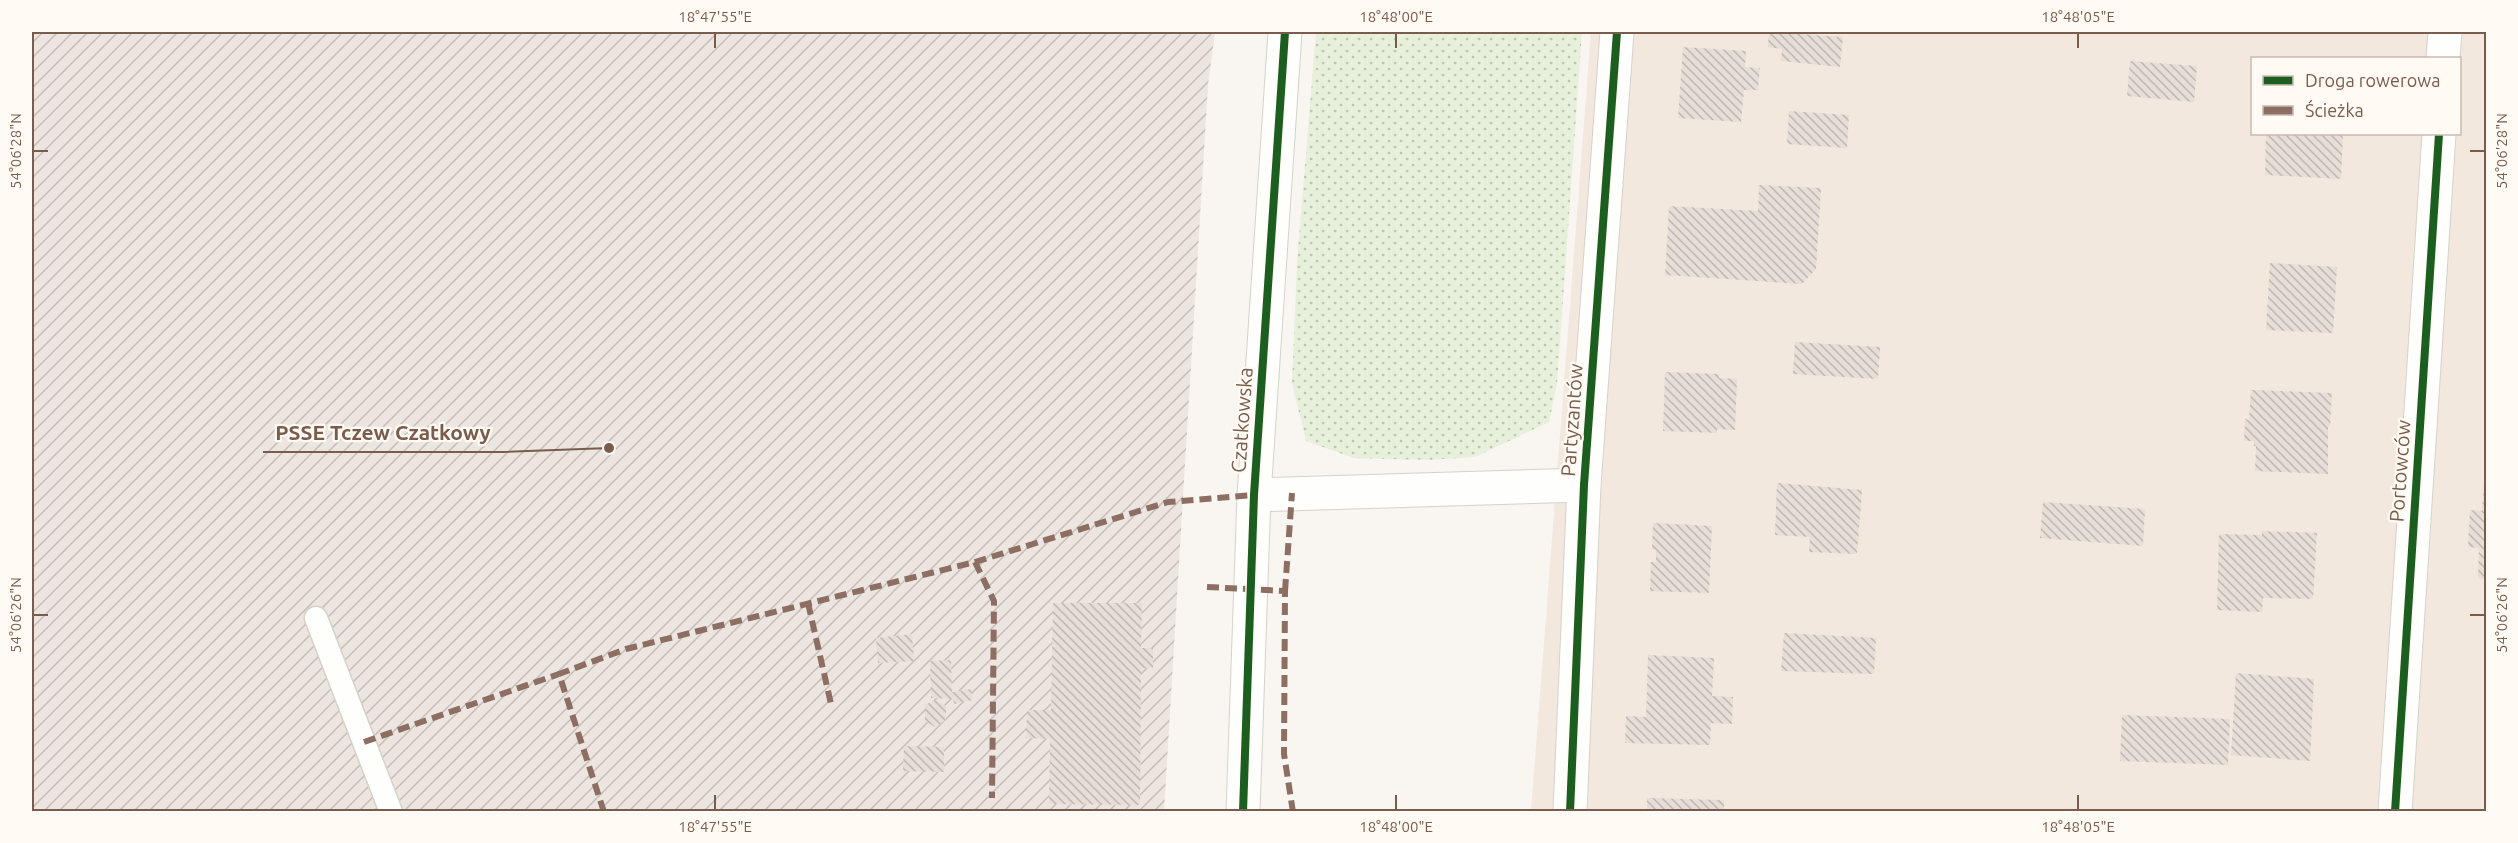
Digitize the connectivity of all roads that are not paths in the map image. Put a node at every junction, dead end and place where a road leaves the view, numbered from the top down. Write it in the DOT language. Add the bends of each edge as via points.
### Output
graph roads {
  1 [pos="1285,32"];
  2 [pos="1617,32"];
  3 [pos="2445,32"];
  4 [pos="2443,57"];
  5 [pos="2439,135"];
  6 [pos="1584,485"];
  7 [pos="1254,495"];
  8 [pos="316,618"];
  9 [pos="391,812"];
  10 [pos="1243,812"];
  11 [pos="1570,812"];
  12 [pos="2395,812"];
  1 -- 7 [label="street, Czatkowska"];
  2 -- 6 [label="street, Partyzantów"];
  3 -- 4 [label="street"];
  5 -- 12 [label="street, Portowców"];
  6 -- 7 [label="street, Partyzantów"];
  6 -- 11 [label="street, Partyzantów"];
  7 -- 10 [label="street, Czatkowska"];
  8 -- 9 [label="lane"];
}
